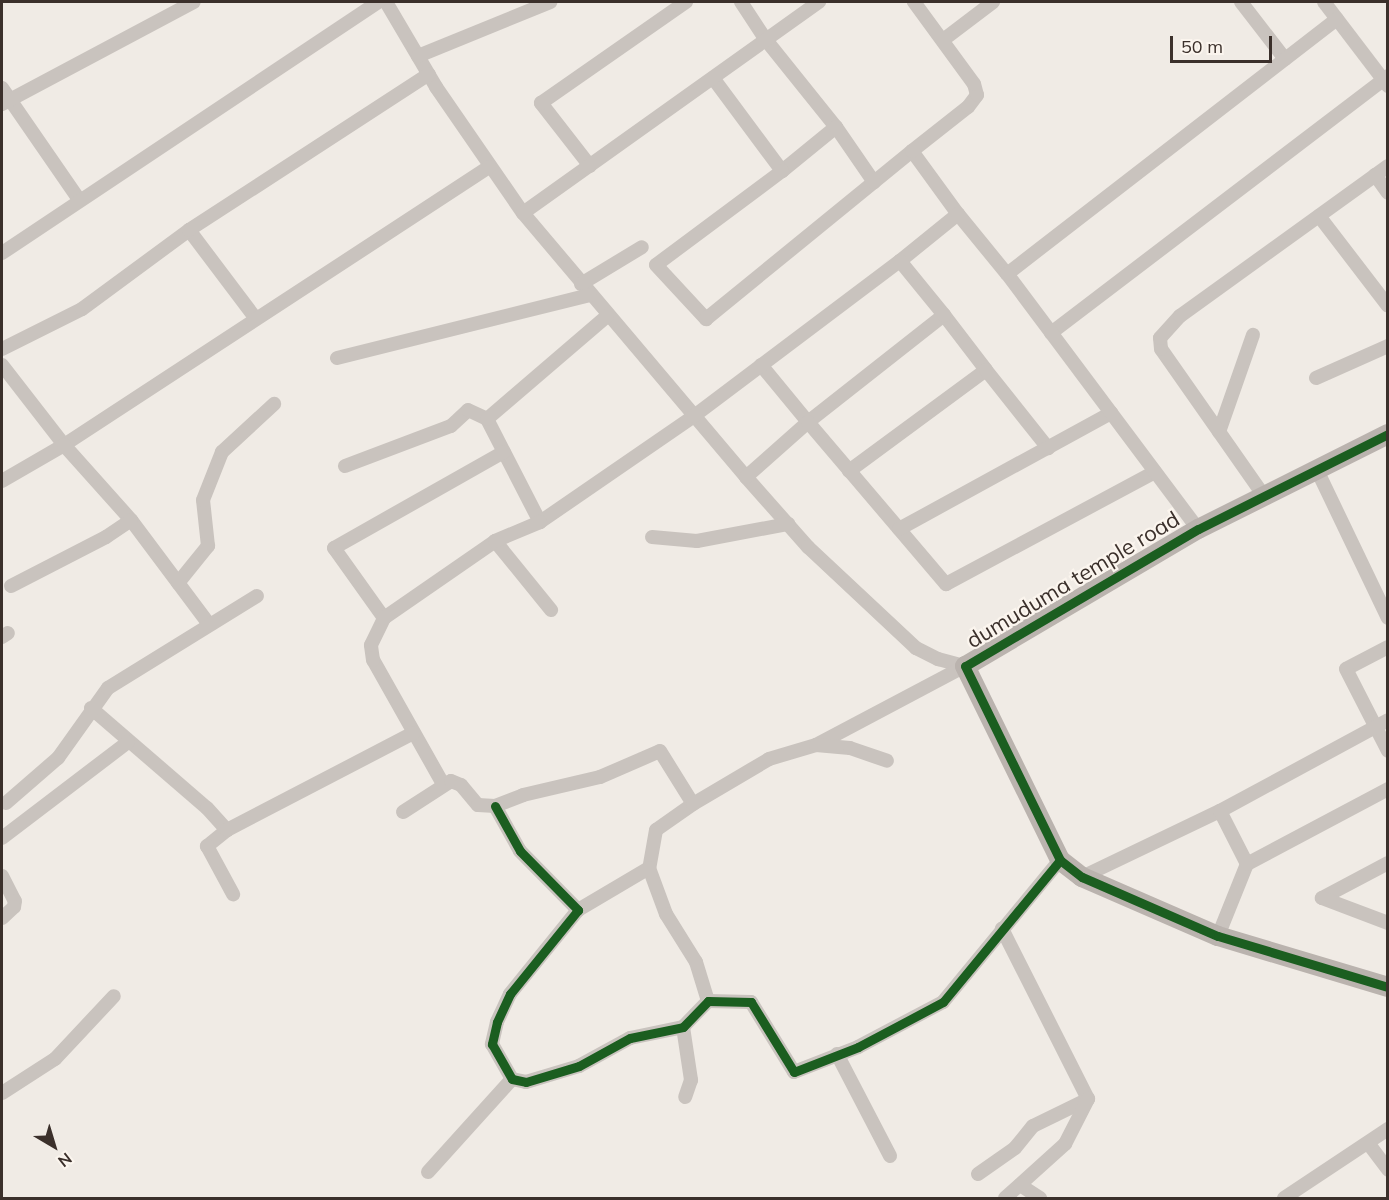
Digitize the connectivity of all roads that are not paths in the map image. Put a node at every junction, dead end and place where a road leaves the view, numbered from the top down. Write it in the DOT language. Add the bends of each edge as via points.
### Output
graph roads {
  1 [pos="194,2"];
  2 [pos="550,2"];
  3 [pos="686,2"];
  4 [pos="741,2"];
  5 [pos="819,2"];
  6 [pos="914,2"];
  7 [pos="993,2"];
  8 [pos="1241,2"];
  9 [pos="1324,2"];
  10 [pos="389,3"];
  11 [pos="1337,19"];
  12 [pos="766,40"];
  13 [pos="943,40"];
  14 [pos="418,56"];
  15 [pos="1285,59"];
  16 [pos="429,74"];
  17 [pos="713,78"];
  18 [pos="1386,81"];
  19 [pos="4,98"];
  20 [pos="836,127"];
  21 [pos="912,151"];
  22 [pos="590,166"];
  23 [pos="1388,166"];
  24 [pos="489,167"];
  25 [pos="782,171"];
  26 [pos="1375,175"];
  27 [pos="874,182"];
  28 [pos="1388,193"];
  29 [pos="78,198"];
  30 [pos="523,213"];
  31 [pos="958,214"];
  32 [pos="1320,216"];
  33 [pos="189,230"];
  34 [pos="642,246"];
  35 [pos="2,253"];
  36 [pos="900,261"];
  37 [pos="1007,274"];
  38 [pos="585,289"];
  39 [pos="1388,306"];
  40 [pos="944,315"];
  41 [pos="607,316"];
  42 [pos="256,319"];
  43 [pos="1051,333"];
  44 [pos="1253,335"];
  45 [pos="1388,346"];
  46 [pos="2,350"];
  47 [pos="338,358"];
  48 [pos="2,364"];
  49 [pos="761,365"];
  50 [pos="986,370"];
  51 [pos="1316,378"];
  52 [pos="274,404"];
  53 [pos="1111,413"];
  54 [pos="694,416"];
  55 [pos="487,419"];
  56 [pos="808,422"];
  57 [pos="1219,432"];
  58 [pos="1388,434"];
  59 [pos="64,445"];
  60 [pos="1048,448"];
  61 [pos="504,452"];
  62 [pos="345,466"];
  63 [pos="1317,470"];
  64 [pos="849,471"];
  65 [pos="1155,472"];
  66 [pos="746,477"];
  67 [pos="2,481"];
  68 [pos="1264,496"];
  69 [pos="131,520"];
  70 [pos="540,522"];
  71 [pos="788,524"];
  72 [pos="899,529"];
  73 [pos="1198,529"];
  74 [pos="652,537"];
  75 [pos="495,542"];
  76 [pos="178,583"];
  77 [pos="11,586"];
  78 [pos="256,596"];
  79 [pos="551,610"];
  80 [pos="384,618"];
  81 [pos="1388,618"];
  82 [pos="208,623"];
  83 [pos="1388,647"];
  84 [pos="965,666"];
  85 [pos="91,708"];
  86 [pos="1381,723"];
  87 [pos="413,733"];
  88 [pos="128,742"];
  89 [pos="816,745"];
  90 [pos="1388,751"];
  91 [pos="887,761"];
  92 [pos="443,784"];
  93 [pos="1388,789"];
  94 [pos="6,803"];
  95 [pos="693,804"];
  96 [pos="495,806"];
  97 [pos="1220,811"];
  98 [pos="403,812"];
  99 [pos="227,830"];
  100 [pos="2,838"];
  101 [pos="1060,860"];
  102 [pos="1388,863"];
  103 [pos="1247,864"];
  104 [pos="649,868"];
  105 [pos="2,876"];
  106 [pos="1082,878"];
  107 [pos="234,894"];
  108 [pos="578,910"];
  109 [pos="2,918"];
  110 [pos="1388,923"];
  111 [pos="1002,929"];
  112 [pos="1218,936"];
  113 [pos="1388,987"];
  114 [pos="114,996"];
  115 [pos="708,1001"];
  116 [pos="683,1027"];
  117 [pos="837,1054"];
  118 [pos="512,1079"];
  119 [pos="2,1093"];
  120 [pos="685,1097"];
  121 [pos="1088,1099"];
  122 [pos="1388,1129"];
  123 [pos="1368,1143"];
  124 [pos="890,1156"];
  125 [pos="1388,1170"];
  126 [pos="428,1172"];
  127 [pos="978,1174"];
  128 [pos="1020,1185"];
  129 [pos="1005,1198"];
  130 [pos="1040,1198"];
  131 [pos="1284,1198"];
  1 -- 19 [label="street"];
  2 -- 14 [label="street"];
  3 -- 22 [label="street" via="541,103"];
  4 -- 12 [label="street"];
  5 -- 12 [label="street"];
  6 -- 13 [label="street"];
  7 -- 13 [label="street"];
  8 -- 15 [label="street"];
  9 -- 11 [label="street"];
  10 -- 14 [label="street"];
  10 -- 29 [label="street"];
  11 -- 15 [label="street"];
  11 -- 18 [label="street"];
  12 -- 17 [label="street"];
  12 -- 20 [label="street"];
  13 -- 21 [label="street" via="977,94 968,107"];
  14 -- 16 [label="street"];
  15 -- 37 [label="street"];
  16 -- 24 [label="street"];
  16 -- 33 [label="street"];
  17 -- 22 [label="street"];
  17 -- 25 [label="street"];
  18 -- 43 [label="street"];
  19 -- 29 [label="street"];
  20 -- 25 [label="street"];
  20 -- 27 [label="street"];
  21 -- 27 [label="street"];
  21 -- 31 [label="street"];
  22 -- 30 [label="street"];
  23 -- 26 [label="street"];
  24 -- 30 [label="street"];
  24 -- 42 [label="street"];
  25 -- 27 [label="street" via="656,265 706,319"];
  26 -- 28 [label="street"];
  26 -- 32 [label="street"];
  29 -- 35 [label="street"];
  30 -- 38 [label="street"];
  31 -- 36 [label="street"];
  31 -- 37 [label="street"];
  32 -- 39 [label="street"];
  32 -- 57 [label="street" via="1180,316 1160,338 1161,349"];
  33 -- 42 [label="street"];
  33 -- 46 [label="street" via="82,309"];
  34 -- 38 [label="street"];
  36 -- 40 [label="street"];
  36 -- 49 [label="street"];
  37 -- 43 [label="street"];
  38 -- 41 [label="street"];
  38 -- 47 [label="street"];
  40 -- 50 [label="street"];
  40 -- 56 [label="street"];
  41 -- 54 [label="street"];
  41 -- 55 [label="street"];
  42 -- 59 [label="street"];
  43 -- 53 [label="street"];
  44 -- 57 [label="street"];
  45 -- 51 [label="street"];
  48 -- 59 [label="street"];
  49 -- 54 [label="street"];
  49 -- 56 [label="street"];
  50 -- 60 [label="street"];
  50 -- 64 [label="street"];
  52 -- 76 [label="street" via="222,452 203,500 208,546"];
  53 -- 60 [label="street"];
  53 -- 65 [label="street"];
  54 -- 66 [label="street"];
  54 -- 70 [label="street"];
  55 -- 61 [label="street"];
  55 -- 62 [label="street" via="468,410 451,426"];
  56 -- 64 [label="street"];
  56 -- 66 [label="street"];
  57 -- 68 [label="street"];
  58 -- 63 [label="street, dumuduma temple road"];
  59 -- 67 [label="street"];
  59 -- 69 [label="street"];
  60 -- 72 [label="street"];
  61 -- 70 [label="street"];
  61 -- 80 [label="street" via="334,548"];
  63 -- 68 [label="street, dumuduma temple road"];
  63 -- 81 [label="street"];
  64 -- 72 [label="street"];
  65 -- 72 [label="street" via="946,584"];
  65 -- 73 [label="street"];
  66 -- 71 [label="street"];
  68 -- 73 [label="street, dumuduma temple road"];
  69 -- 76 [label="street"];
  69 -- 77 [label="street"];
  70 -- 75 [label="street"];
  71 -- 74 [label="street" via="697,541"];
  71 -- 84 [label="street" via="916,648"];
  73 -- 84 [label="street, dumuduma temple road"];
  75 -- 79 [label="street"];
  75 -- 80 [label="street"];
  76 -- 82 [label="street"];
  78 -- 82 [label="street"];
  80 -- 87 [label="street" via="370,645 373,660"];
  82 -- 85 [label="street" via="108,688"];
  83 -- 86 [label="street" via="1346,669"];
  84 -- 89 [label="street"];
  84 -- 101 [label="street, dumuduma temple road"];
  85 -- 88 [label="street"];
  85 -- 94 [label="street" via="58,758"];
  86 -- 90 [label="street"];
  86 -- 97 [label="street"];
  87 -- 92 [label="street"];
  87 -- 99 [label="street"];
  88 -- 99 [label="street" via="207,808"];
  88 -- 100 [label="street"];
  89 -- 91 [label="street" via="850,748"];
  89 -- 95 [label="street" via="769,759"];
  92 -- 96 [label="street" via="457,783 478,805"];
  92 -- 98 [label="street"];
  93 -- 103 [label="street"];
  95 -- 96 [label="street" via="660,751 600,777"];
  95 -- 104 [label="street" via="656,830"];
  96 -- 108 [label="street" via="520,851"];
  97 -- 103 [label="street"];
  97 -- 106 [label="street"];
  99 -- 107 [label="street" via="207,846"];
  101 -- 106 [label="street, dumuduma temple road"];
  101 -- 111 [label="street"];
  102 -- 110 [label="street" via="1322,898"];
  103 -- 112 [label="street"];
  104 -- 108 [label="street"];
  104 -- 115 [label="street" via="666,914 696,962"];
  105 -- 109 [label="street" via="15,901 14,908"];
  106 -- 112 [label="street, dumuduma temple road"];
  108 -- 118 [label="street" via="510,994 497,1022 492,1044"];
  111 -- 117 [label="street" via="943,1002"];
  111 -- 121 [label="street"];
  112 -- 113 [label="street, dumuduma temple road"];
  114 -- 119 [label="street" via="55,1059"];
  115 -- 116 [label="street"];
  115 -- 117 [label="street" via="751,1002 794,1072"];
  116 -- 118 [label="street" via="630,1038 579,1066 526,1082"];
  116 -- 120 [label="street" via="691,1080"];
  117 -- 124 [label="street"];
  118 -- 126 [label="street"];
  121 -- 127 [label="street" via="1033,1126 1015,1148"];
  121 -- 128 [label="street" via="1065,1144"];
  122 -- 123 [label="street"];
  123 -- 125 [label="street"];
  123 -- 131 [label="street"];
  128 -- 129 [label="street"];
  128 -- 130 [label="street"];
}
